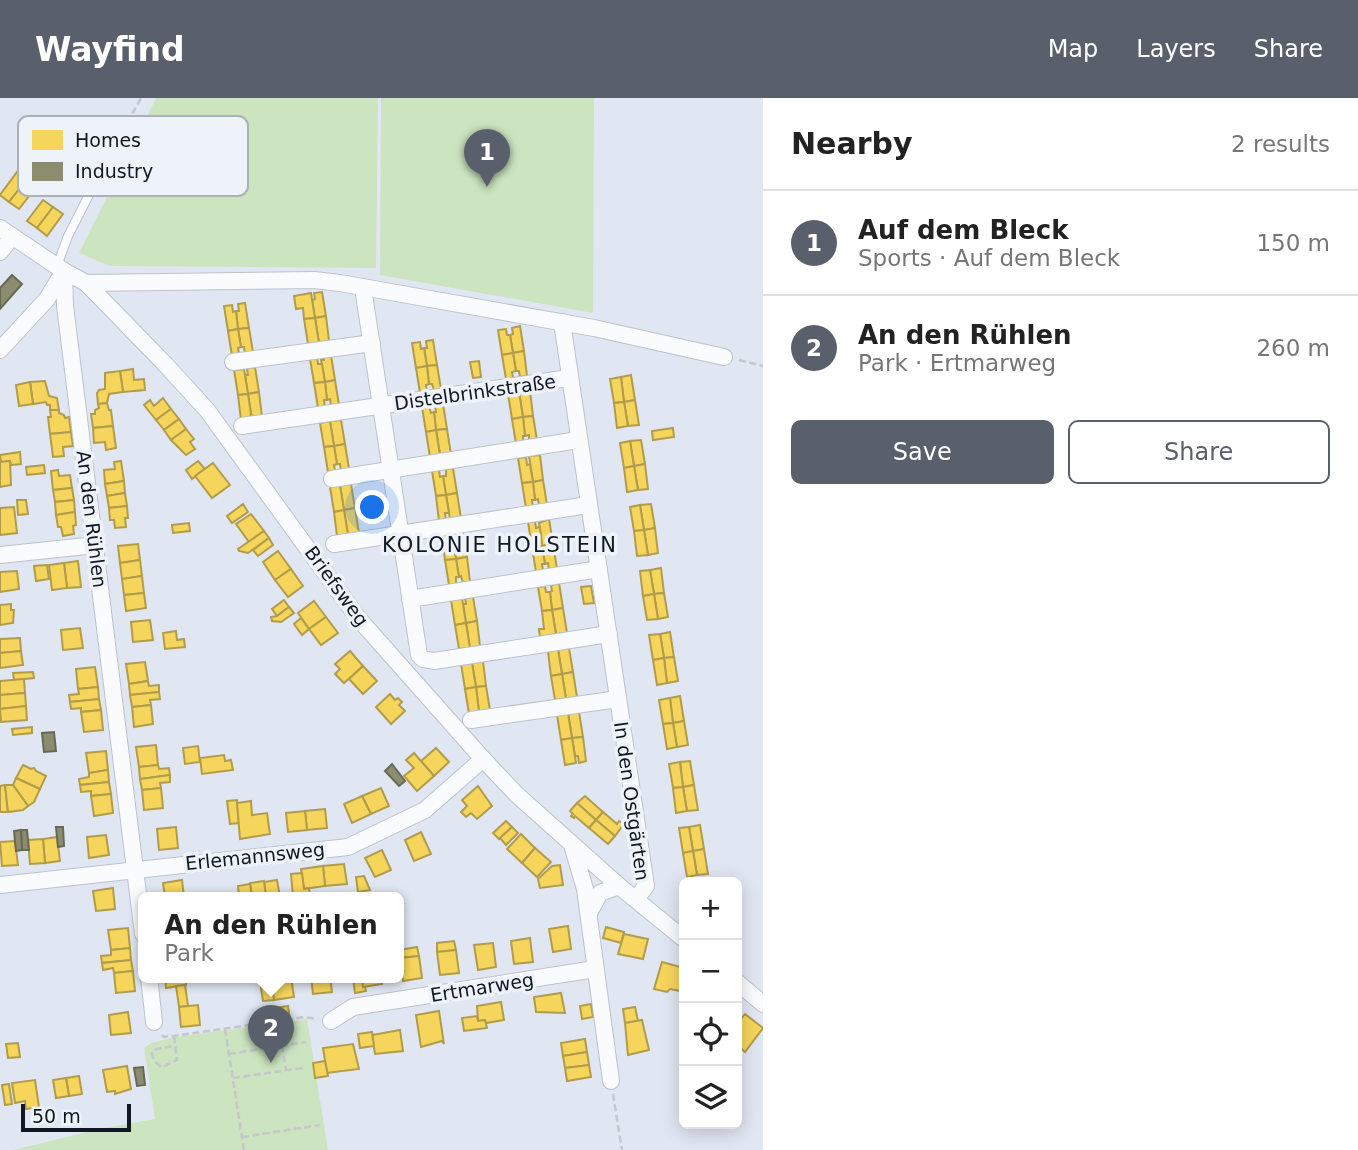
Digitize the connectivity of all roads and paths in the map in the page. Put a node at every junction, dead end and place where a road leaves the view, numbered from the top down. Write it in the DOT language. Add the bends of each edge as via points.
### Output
graph roads {
  1 [pos="141,98"];
  2 [pos="131,116"];
  3 [pos="88,196"];
  4 [pos="6,232"];
  5 [pos="0,252"];
  6 [pos="61,269"];
  7 [pos="86,283"];
  8 [pos="363,288"];
  9 [pos="562,323"];
  10 [pos="372,343"];
  11 [pos="0,350"];
  12 [pos="724,357"];
  13 [pos="233,362"];
  14 [pos="763,366"];
  15 [pos="569,378"];
  16 [pos="382,406"];
  17 [pos="242,426"];
  18 [pos="578,440"];
  19 [pos="391,470"];
  20 [pos="332,479"];
  21 [pos="588,505"];
  22 [pos="400,534"];
  23 [pos="96,544"];
  24 [pos="334,544"];
  25 [pos="0,555"];
  26 [pos="599,569"];
  27 [pos="410,599"];
  28 [pos="609,634"];
  29 [pos="618,699"];
  30 [pos="471,720"];
  31 [pos="483,760"];
  32 [pos="571,843"];
  33 [pos="135,869"];
  34 [pos="0,885"];
  35 [pos="619,886"];
  36 [pos="138,893"];
  37 [pos="636,899"];
  38 [pos="589,913"];
  39 [pos="679,935"];
  40 [pos="595,969"];
  41 [pos="150,983"];
  42 [pos="742,986"];
  43 [pos="763,1004"];
  44 [pos="331,1021"];
  45 [pos="155,1025"];
  46 [pos="225,1029"];
  47 [pos="174,1036"];
  48 [pos="306,1042"];
  49 [pos="282,1045"];
  50 [pos="175,1046"];
  51 [pos="229,1054"];
  52 [pos="303,1068"];
  53 [pos="286,1071"];
  54 [pos="233,1078"];
  55 [pos="611,1081"];
  56 [pos="320,1125"];
  57 [pos="242,1137"];
  58 [pos="243,1150"];
  59 [pos="622,1150"];
  1 -- 2 [label="path"];
  3 -- 6 [label="lane" via="68,236"];
  4 -- 5 [label="street"];
  4 -- 6 [label="street, Briefsweg"];
  6 -- 7 [label="street, Briefsweg"];
  6 -- 11 [label="street" via="47,299"];
  6 -- 23 [label="street, An den Rühlen"];
  7 -- 8 [label="street" via="314,280"];
  7 -- 31 [label="street, Briefsweg" via="206,410 358,618"];
  8 -- 9 [label="street"];
  8 -- 10 [label="street, Distelbrinkstraße"];
  9 -- 12 [label="street"];
  9 -- 15 [label="street, In den Ostgärten"];
  10 -- 13 [label="street"];
  10 -- 16 [label="street, Distelbrinkstraße"];
  12 -- 14 [label="path"];
  15 -- 16 [label="street, Distelbrinkstraße"];
  15 -- 18 [label="street, In den Ostgärten"];
  16 -- 17 [label="street, Distelbrinkstraße"];
  16 -- 19 [label="street, Distelbrinkstraße"];
  18 -- 19 [label="street"];
  18 -- 21 [label="street, In den Ostgärten"];
  19 -- 20 [label="street"];
  19 -- 22 [label="street, Distelbrinkstraße"];
  21 -- 22 [label="street"];
  21 -- 26 [label="street, In den Ostgärten"];
  22 -- 24 [label="street"];
  22 -- 27 [label="street, Distelbrinkstraße"];
  23 -- 25 [label="street"];
  23 -- 33 [label="street, An den Rühlen"];
  26 -- 27 [label="street"];
  26 -- 28 [label="street, In den Ostgärten"];
  27 -- 28 [label="street, Distelbrinkstraße" via="423,659 435,661"];
  28 -- 29 [label="street, In den Ostgärten"];
  29 -- 30 [label="street, In den Ostgärten"];
  29 -- 37 [label="street, In den Ostgärten" via="646,886"];
  31 -- 32 [label="street, Briefsweg"];
  31 -- 33 [label="street, Erlemannsweg" via="425,810 348,847"];
  32 -- 35 [label="street, Briefsweg"];
  32 -- 38 [label="street"];
  33 -- 34 [label="street, Erlemannsweg"];
  33 -- 36 [label="street, An den Rühlen"];
  35 -- 37 [label="street, Briefsweg"];
  35 -- 38 [label="street" via="600,893"];
  37 -- 39 [label="street, Briefsweg"];
  38 -- 40 [label="street"];
  40 -- 44 [label="street, Ertmarweg" via="353,1007"];
  40 -- 55 [label="street"];
  41 -- 45 [label="street"];
  42 -- 43 [label="street"];
  44 -- 46 [label="path" via="304,1017"];
  45 -- 47 [label="path" via="164,1037"];
  46 -- 47 [label="path"];
  46 -- 51 [label="path"];
  47 -- 50 [label="path"];
  48 -- 49 [label="path"];
  49 -- 51 [label="path"];
  49 -- 53 [label="path"];
  50 -- 50 [label="path" via="177,1060 158,1065 152,1052"];
  51 -- 54 [label="path"];
  52 -- 53 [label="path"];
  53 -- 54 [label="path"];
  54 -- 57 [label="path"];
  55 -- 59 [label="path"];
  56 -- 57 [label="path"];
  57 -- 58 [label="path"];
}
